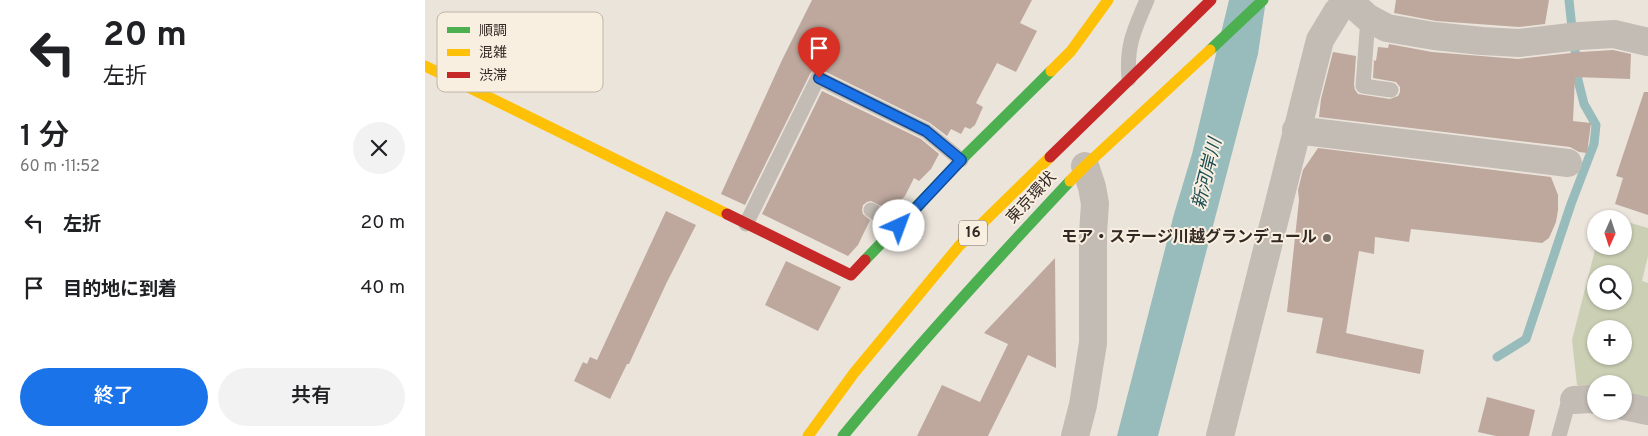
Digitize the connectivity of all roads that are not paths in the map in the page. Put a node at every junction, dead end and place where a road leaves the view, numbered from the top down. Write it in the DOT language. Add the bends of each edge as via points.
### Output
graph roads {
  1 [pos="1108,0"];
  2 [pos="1147,0"];
  3 [pos="1211,0"];
  4 [pos="1263,0"];
  5 [pos="1354,6"];
  6 [pos="1648,42"];
  7 [pos="425,66"];
  8 [pos="437,72"];
  9 [pos="1129,79"];
  10 [pos="1391,90"];
  11 [pos="478,92"];
  12 [pos="1296,130"];
  13 [pos="961,160"];
  14 [pos="1568,163"];
  15 [pos="1085,166"];
  16 [pos="871,210"];
  17 [pos="746,224"];
  18 [pos="899,226"];
  19 [pos="1585,400"];
  20 [pos="1632,408"];
  21 [pos="1648,412"];
  22 [pos="808,436"];
  23 [pos="843,436"];
  24 [pos="1075,436"];
  25 [pos="1220,436"];
  26 [pos="1559,436"];
  1 -- 13 [label="main road" via="1071,51"];
  2 -- 9 [label="lane" via="1130,43"];
  3 -- 9 [label="main road, 東京環状 / 16"];
  4 -- 15 [label="main road, 東京環状 / 16"];
  5 -- 6 [label="street" via="1387,28 1482,41 1519,43 1613,34"];
  5 -- 10 [label="lane" via="1363,86"];
  5 -- 12 [label="street" via="1337,12 1320,40"];
  7 -- 8 [label="main road"];
  9 -- 22 [label="main road, 東京環状 / 16" via="959,246 854,373"];
  11 -- 17 [label="main road"];
  12 -- 14 [label="street"];
  12 -- 25 [label="street"];
  13 -- 17 [label="lane" via="926,131 819,78"];
  13 -- 18 [label="main road"];
  15 -- 23 [label="main road, 東京環状 / 16" via="984,273"];
  15 -- 24 [label="street" via="1095,204 1093,343"];
  16 -- 18 [label="lane"];
  17 -- 18 [label="main road" via="851,275"];
  19 -- 26 [label="lane" via="1567,407"];
  20 -- 21 [label="street"];
}
